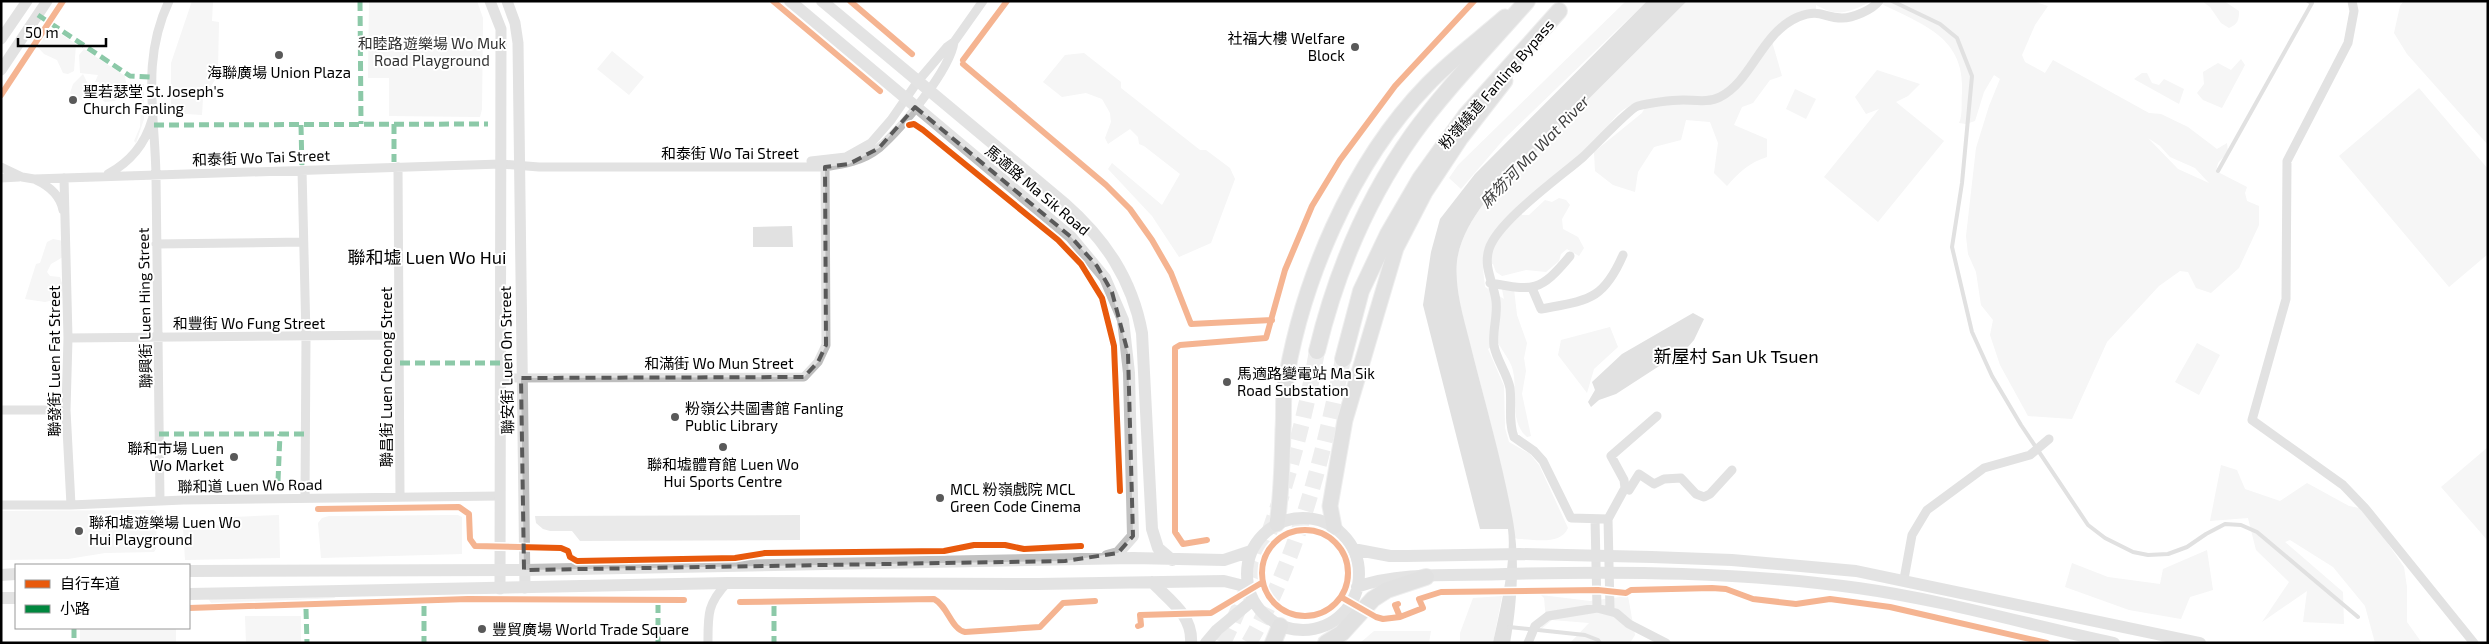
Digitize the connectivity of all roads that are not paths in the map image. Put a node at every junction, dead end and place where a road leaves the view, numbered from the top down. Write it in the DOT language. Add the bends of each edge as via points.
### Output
graph roads {
  1 [pos="27,1"];
  2 [pos="47,1"];
  3 [pos="169,1"];
  4 [pos="490,1"];
  5 [pos="508,1"];
  6 [pos="790,1"];
  7 [pos="822,1"];
  8 [pos="983,1"];
  9 [pos="1525,1"];
  10 [pos="1879,1"];
  11 [pos="2352,1"];
  12 [pos="1563,6"];
  13 [pos="1,40"];
  14 [pos="954,42"];
  15 [pos="1,70"];
  16 [pos="918,82"];
  17 [pos="929,90"];
  18 [pos="905,98"];
  19 [pos="915,107"];
  20 [pos="154,115"];
  21 [pos="501,164"];
  22 [pos="520,164"];
  23 [pos="825,164"];
  24 [pos="1,167"];
  25 [pos="398,168"];
  26 [pos="302,170"];
  27 [pos="156,174"];
  28 [pos="106,176"];
  29 [pos="22,177"];
  30 [pos="1,178"];
  31 [pos="64,178"];
  32 [pos="34,179"];
  33 [pos="65,217"];
  34 [pos="303,242"];
  35 [pos="156,244"];
  36 [pos="1623,255"];
  37 [pos="1570,256"];
  38 [pos="1490,283"];
  39 [pos="1532,288"];
  40 [pos="306,336"];
  41 [pos="400,336"];
  42 [pos="158,337"];
  43 [pos="68,338"];
  44 [pos="1318,351"];
  45 [pos="1343,359"];
  46 [pos="501,378"];
  47 [pos="522,378"];
  48 [pos="1,410"];
  49 [pos="66,410"];
  50 [pos="1657,416"];
  51 [pos="2048,439"];
  52 [pos="1732,470"];
  53 [pos="1625,488"];
  54 [pos="500,496"];
  55 [pos="400,497"];
  56 [pos="305,498"];
  57 [pos="160,500"];
  58 [pos="1,505"];
  59 [pos="71,505"];
  60 [pos="1595,519"];
  61 [pos="1608,519"];
  62 [pos="1277,524"];
  63 [pos="1334,527"];
  64 [pos="1353,549"];
  65 [pos="1251,551"];
  66 [pos="1602,556"];
  67 [pos="1100,558"];
  68 [pos="1172,560"];
  69 [pos="501,570"];
  70 [pos="524,570"];
  71 [pos="190,571"];
  72 [pos="1603,573"];
  73 [pos="15,574"];
  74 [pos="1,575"];
  75 [pos="1426,577"];
  76 [pos="1904,579"];
  77 [pos="1152,582"];
  78 [pos="727,584"];
  79 [pos="1248,587"];
  80 [pos="500,588"];
  81 [pos="525,588"];
  82 [pos="1357,588"];
  83 [pos="190,594"];
  84 [pos="1,598"];
  85 [pos="15,598"];
  86 [pos="1253,600"];
  87 [pos="1597,608"];
  88 [pos="1610,610"];
  89 [pos="1280,626"];
  90 [pos="2093,641"];
  91 [pos="708,643"];
  92 [pos="1191,643"];
  93 [pos="1206,643"];
  94 [pos="1273,643"];
  95 [pos="1326,643"];
  96 [pos="1528,643"];
  97 [pos="1666,643"];
  98 [pos="2114,643"];
  99 [pos="2200,643"];
  100 [pos="2474,643"];
  1 -- 13 [label="street"];
  2 -- 15 [label="street"];
  3 -- 20 [label="street, 聯興街 Luen Hing Street" via="152,49"];
  4 -- 21 [label="street, 聯安街 Luen On Street" via="501,29"];
  5 -- 22 [label="street, 聯安街 Luen On Street" via="517,33"];
  6 -- 18 [label="main road, 馬適路 Ma Sik Road"];
  7 -- 16 [label="main road, 馬適路 Ma Sik Road"];
  8 -- 14 [label="street"];
  9 -- 44 [label="highway, 粉嶺繞道 Fanling Bypass" via="1414,134 1380,187 1346,254 1327,310"];
  9 -- 62 [label="main road" via="1428,84 1377,150 1340,211 1306,296 1284,392 1282,493"];
  10 -- 38 [label="street" via="1850,17 1818,12 1785,24 1748,71 1720,97 1637,106 1631,110 1603,140 1505,226 1489,249"];
  11 -- 100 [label="street" via="2354,11 2348,43 2287,161 2286,299 2252,420 2343,485"];
  12 -- 45 [label="highway, 粉嶺繞道 Fanling Bypass" via="1466,115 1420,179 1388,234 1361,291"];
  12 -- 63 [label="main road" via="1449,156 1425,192 1396,248 1345,420 1330,506"];
  14 -- 16 [label="street, 和泰街 Wo Tai Street"];
  14 -- 17 [label="street, 和泰街 Wo Tai Street" via="948,61"];
  16 -- 17 [label="main road, 馬適路 Ma Sik Road"];
  16 -- 18 [label="street, 和泰街 Wo Tai Street"];
  17 -- 19 [label="street, 和泰街 Wo Tai Street"];
  17 -- 68 [label="main road, 馬適路 Ma Sik Road" via="1073,211 1102,241 1118,264 1136,304 1142,334 1150,503 1155,540 1158,548"];
  18 -- 19 [label="main road, 馬適路 Ma Sik Road"];
  18 -- 23 [label="street, 和泰街 Wo Tai Street" via="871,143"];
  19 -- 23 [label="street, 和泰街 Wo Tai Street" via="879,148 849,164"];
  19 -- 67 [label="main road, 馬適路 Ma Sik Road" via="1071,237 1097,266 1112,292 1123,320 1128,354 1133,536 1118,552"];
  20 -- 27 [label="street, 聯興街 Luen Hing Street"];
  20 -- 28 [label="street, 聯興街 Luen Hing Street" via="146,137 133,155"];
  21 -- 22 [label="street, 和泰街 Wo Tai Street"];
  21 -- 25 [label="street, 和泰街 Wo Tai Street"];
  21 -- 46 [label="street, 聯安街 Luen On Street"];
  22 -- 23 [label="street, 和泰街 Wo Tai Street"];
  22 -- 47 [label="street, 聯安街 Luen On Street"];
  23 -- 47 [label="street, 和滿街 Wo Mun Street" via="826,345 818,362 804,376"];
  24 -- 29 [label="street, 和泰街 Wo Tai Street"];
  25 -- 26 [label="street, 和泰街 Wo Tai Street"];
  25 -- 41 [label="street, 聯昌街 Luen Cheong Street"];
  26 -- 27 [label="street, 和泰街 Wo Tai Street"];
  26 -- 34 [label="street"];
  27 -- 28 [label="street, 和泰街 Wo Tai Street"];
  27 -- 35 [label="street, 聯興街 Luen Hing Street"];
  28 -- 31 [label="street, 和泰街 Wo Tai Street"];
  29 -- 30 [label="street, 和泰街 Wo Tai Street"];
  29 -- 32 [label="street, 和泰街 Wo Tai Street"];
  31 -- 32 [label="street, 和泰街 Wo Tai Street"];
  31 -- 33 [label="street, 聯發街 Luen Fat Street"];
  32 -- 33 [label="street, 聯發街 Luen Fat Street" via="54,193"];
  33 -- 43 [label="street, 聯發街 Luen Fat Street"];
  34 -- 35 [label="street"];
  34 -- 40 [label="street"];
  35 -- 42 [label="street, 聯興街 Luen Hing Street"];
  36 -- 39 [label="street" via="1607,285 1600,292 1575,303 1541,309"];
  37 -- 39 [label="street" via="1549,278"];
  38 -- 39 [label="street" via="1525,290"];
  38 -- 60 [label="street" via="1496,304 1494,345 1510,387 1514,437 1543,461 1571,518"];
  40 -- 41 [label="street, 和豐街 Wo Fung Street"];
  40 -- 42 [label="street, 和豐街 Wo Fung Street"];
  40 -- 56 [label="street"];
  41 -- 55 [label="street, 聯昌街 Luen Cheong Street"];
  42 -- 43 [label="street, 和豐街 Wo Fung Street"];
  42 -- 57 [label="street, 聯興街 Luen Hing Street"];
  43 -- 49 [label="street, 聯發街 Luen Fat Street"];
  46 -- 47 [label="street, 和滿街 Wo Mun Street"];
  46 -- 54 [label="street, 聯安街 Luen On Street"];
  47 -- 70 [label="street, 聯安街 Luen On Street"];
  48 -- 49 [label="street"];
  49 -- 59 [label="street, 聯發街 Luen Fat Street"];
  50 -- 53 [label="street" via="1611,456"];
  51 -- 76 [label="street" via="2030,455 1984,468 1927,510 1912,535"];
  52 -- 53 [label="street" via="1704,497 1696,494 1681,478 1664,479 1654,484 1639,474 1629,490"];
  53 -- 61 [label="street"];
  54 -- 55 [label="street, 聯和道 Luen Wo Road"];
  54 -- 69 [label="street, 聯安街 Luen On Street"];
  55 -- 56 [label="street, 聯和道 Luen Wo Road"];
  56 -- 57 [label="street, 聯和道 Luen Wo Road"];
  57 -- 59 [label="street, 聯和道 Luen Wo Road"];
  58 -- 59 [label="street, 聯和道 Luen Wo Road"];
  60 -- 61 [label="street"];
  60 -- 66 [label="street"];
  61 -- 66 [label="street"];
  62 -- 63 [label="main road" via="1306,518"];
  62 -- 65 [label="main road" via="1260,538"];
  63 -- 64 [label="main road"];
  64 -- 66 [label="main road" via="1390,556"];
  64 -- 82 [label="main road" via="1358,568"];
  65 -- 68 [label="main road" via="1224,560"];
  65 -- 79 [label="main road" via="1246,569"];
  66 -- 72 [label="street"];
  66 -- 76 [label="main road" via="1732,560 1856,571"];
  67 -- 68 [label="main road"];
  67 -- 70 [label="main road"];
  69 -- 70 [label="main road"];
  69 -- 71 [label="main road"];
  69 -- 80 [label="street, 聯安街 Luen On Street"];
  70 -- 81 [label="street, 聯安街 Luen On Street"];
  72 -- 75 [label="main road"];
  72 -- 87 [label="street"];
  72 -- 88 [label="street"];
  72 -- 90 [label="main road" via="1719,576 1859,588 1899,594"];
  73 -- 74 [label="main road"];
  75 -- 82 [label="main road" via="1375,581"];
  75 -- 95 [label="highway" via="1387,590 1373,599 1342,633"];
  76 -- 99 [label="main road"];
  77 -- 78 [label="main road"];
  77 -- 79 [label="main road" via="1224,581"];
  77 -- 92 [label="main road" via="1183,612 1192,634"];
  78 -- 81 [label="main road"];
  78 -- 91 [label="street" via="712,600 708,613"];
  79 -- 86 [label="main road"];
  80 -- 81 [label="main road"];
  80 -- 83 [label="main road"];
  82 -- 89 [label="main road" via="1350,605 1328,625 1299,630"];
  84 -- 85 [label="main road"];
  86 -- 89 [label="main road" via="1264,615"];
  86 -- 93 [label="main road"];
  87 -- 88 [label="street"];
  87 -- 96 [label="street" via="1548,616 1535,626"];
  88 -- 97 [label="street"];
  89 -- 94 [label="highway"];
  90 -- 98 [label="main road"];
}
